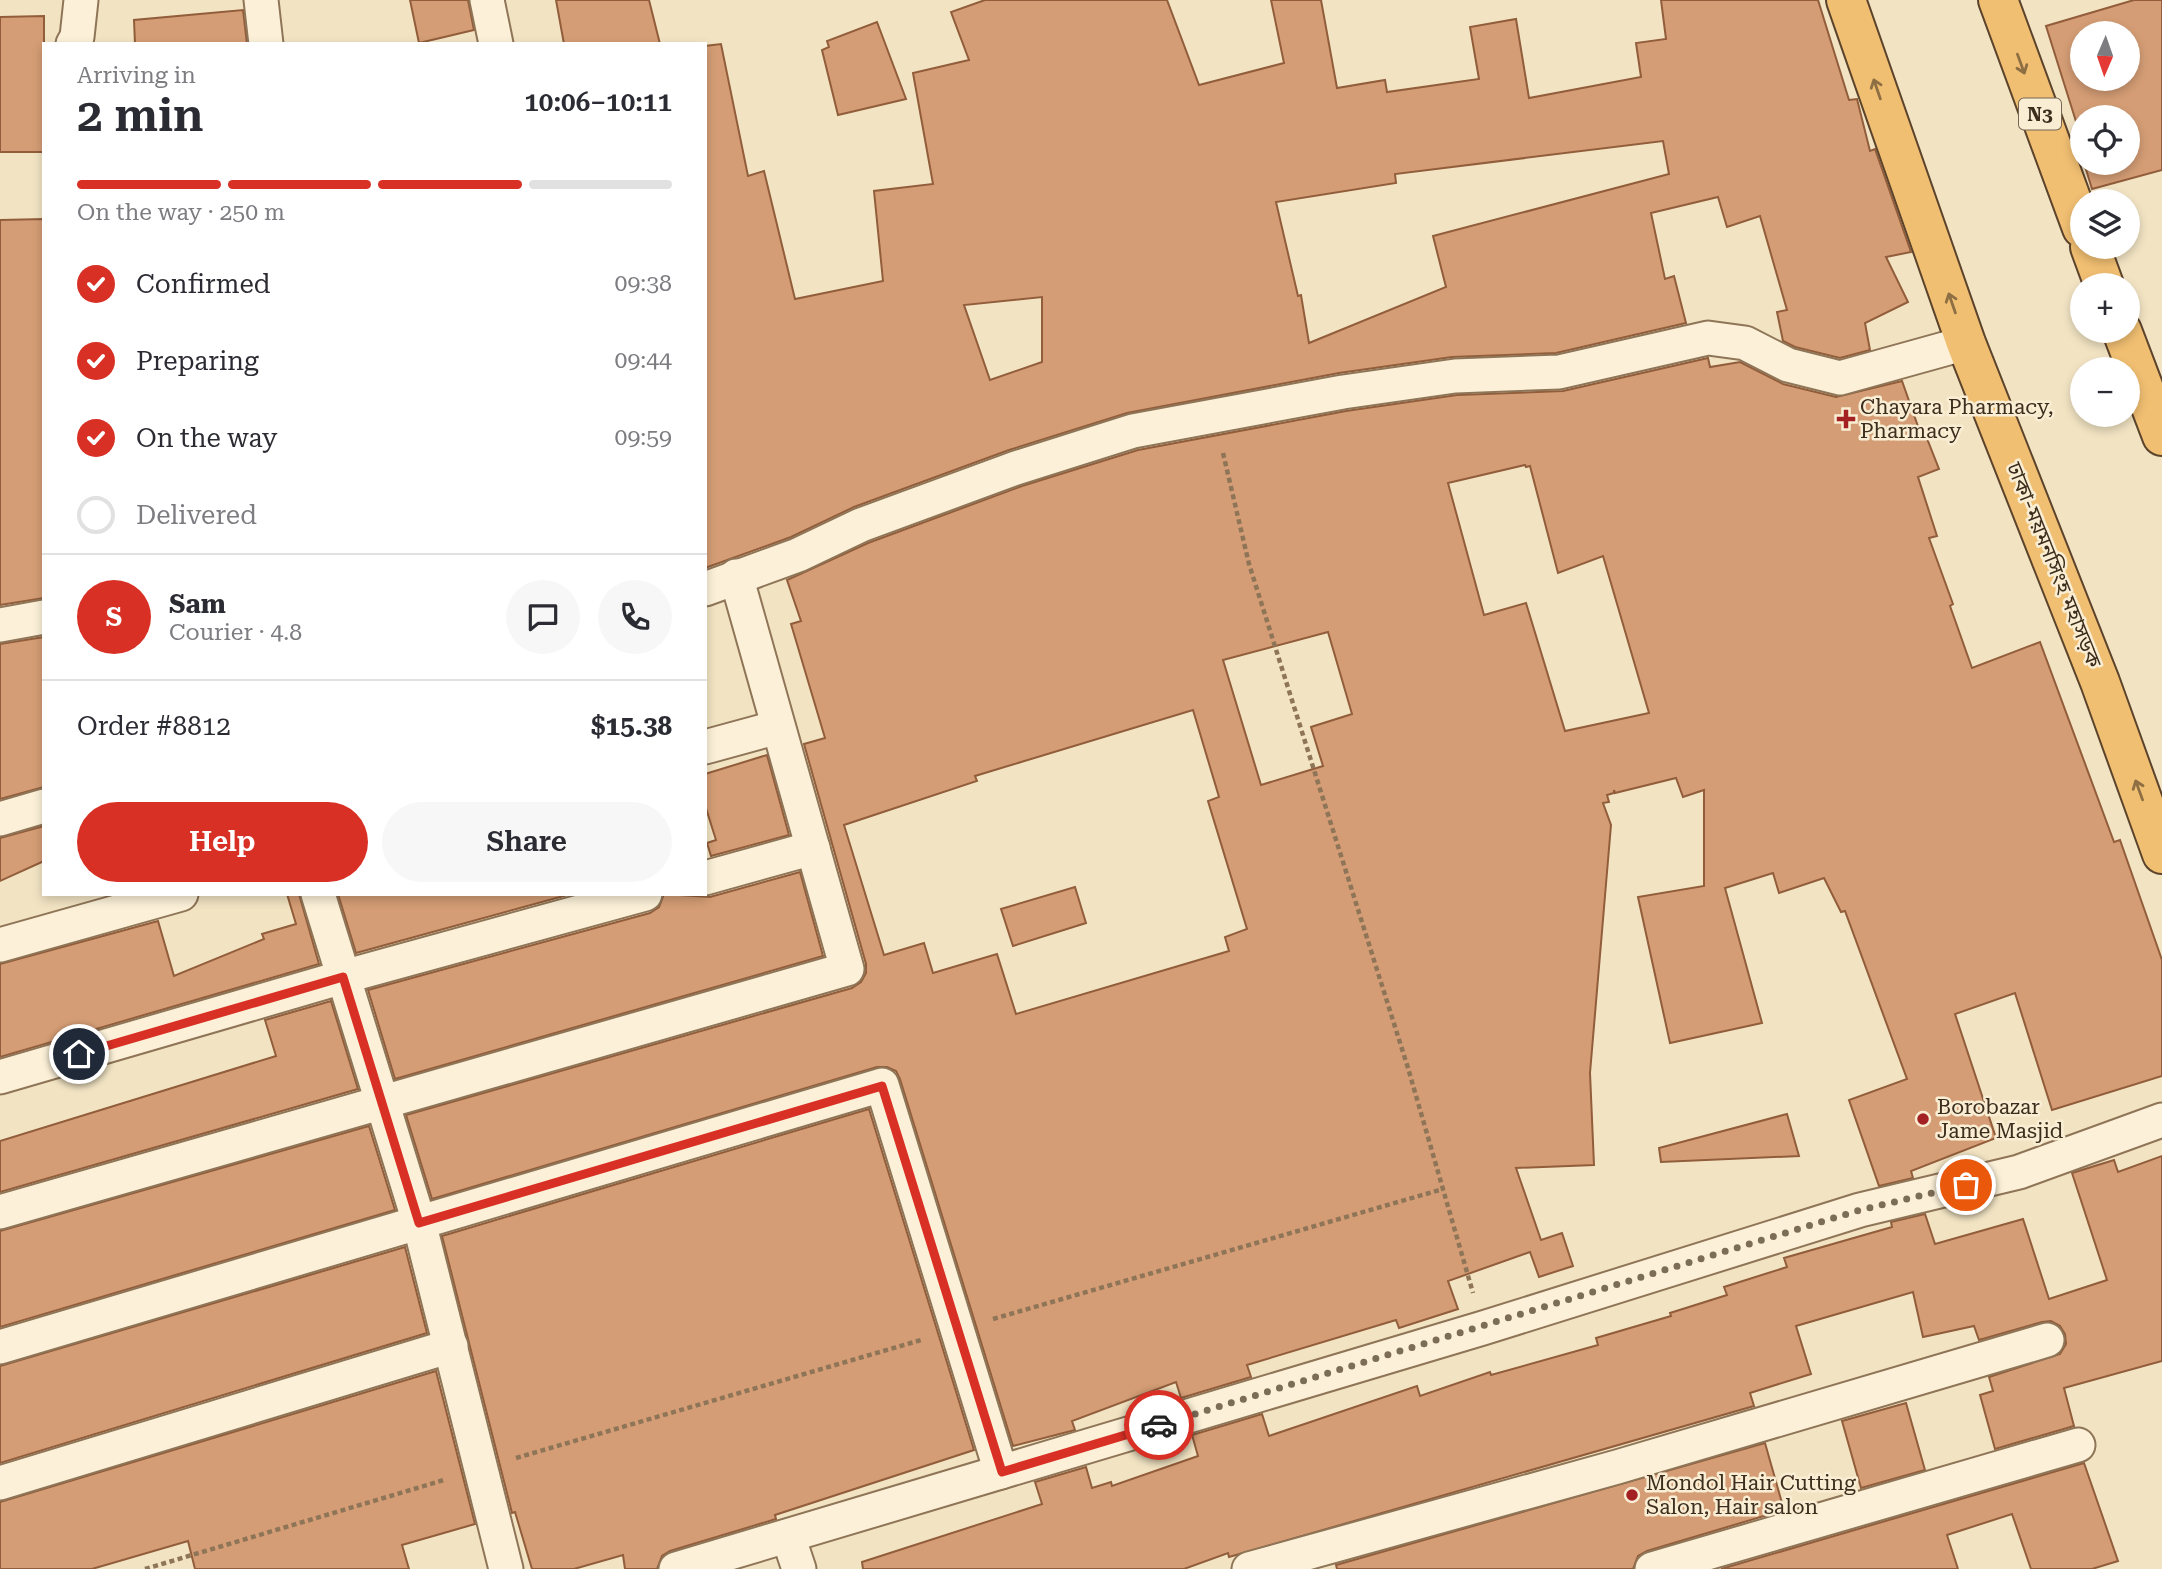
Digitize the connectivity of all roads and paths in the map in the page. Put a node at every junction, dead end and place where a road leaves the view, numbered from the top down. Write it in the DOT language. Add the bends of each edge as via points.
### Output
graph roads {
  1 [pos="81,0"];
  2 [pos="261,0"];
  3 [pos="487,0"];
  4 [pos="1846,0"];
  5 [pos="1998,0"];
  6 [pos="74,42"];
  7 [pos="266,42"];
  8 [pos="496,42"];
  9 [pos="2070,195"];
  10 [pos="1966,343"];
  11 [pos="2127,343"];
  12 [pos="1215,416"];
  13 [pos="2162,436"];
  14 [pos="736,576"];
  15 [pos="707,588"];
  16 [pos="42,617"];
  17 [pos="0,625"];
  18 [pos="778,727"];
  19 [pos="707,746"];
  20 [pos="42,807"];
  21 [pos="0,819"];
  22 [pos="813,848"];
  23 [pos="2162,855"];
  24 [pos="707,877"];
  25 [pos="174,896"];
  26 [pos="319,896"];
  27 [pos="638,896"];
  28 [pos="0,945"];
  29 [pos="343,977"];
  30 [pos="0,1077"];
  31 [pos="382,1103"];
  32 [pos="2162,1120"];
  33 [pos="1443,1189"];
  34 [pos="0,1212"];
  35 [pos="419,1223"];
  36 [pos="1483,1328"];
  37 [pos="958,1329"];
  38 [pos="2047,1340"];
  39 [pos="451,1346"];
  40 [pos="0,1347"];
  41 [pos="2078,1445"];
  42 [pos="480,1469"];
  43 [pos="1002,1472"];
  44 [pos="0,1483"];
  45 [pos="788,1536"];
  46 [pos="1307,1561"];
  47 [pos="145,1569"];
  48 [pos="506,1569"];
  49 [pos="676,1569"];
  50 [pos="800,1569"];
  51 [pos="1249,1569"];
  52 [pos="1652,1569"];
  1 -- 6 [label="street"];
  2 -- 7 [label="street"];
  3 -- 8 [label="street"];
  10 -- 4 [label="highway, ঢাকা-ময়মনসিংহ মহাসড়ক, one-way"];
  5 -- 9 [label="highway, N3, one-way"];
  10 -- 12 [label="street" via="1840,379 1788,365 1745,342 1708,338 1559,372 1455,376"];
  23 -- 10 [label="highway, ঢাকা-ময়মনসিংহ মহাসড়ক, one-way" via="2101,681"];
  11 -- 13 [label="highway"];
  12 -- 14 [label="street" via="1133,431 1016,468 861,524 798,555"];
  12 -- 33 [label="path" via="1249,564"];
  14 -- 15 [label="street"];
  14 -- 18 [label="street"];
  16 -- 17 [label="street"];
  18 -- 19 [label="street"];
  18 -- 22 [label="street"];
  20 -- 21 [label="street"];
  22 -- 24 [label="street"];
  22 -- 31 [label="street" via="847,969"];
  25 -- 28 [label="street"];
  26 -- 29 [label="street"];
  27 -- 29 [label="street"];
  29 -- 30 [label="street"];
  29 -- 31 [label="street"];
  31 -- 34 [label="street"];
  31 -- 35 [label="street"];
  32 -- 36 [label="street" via="2019,1172 1860,1210"];
  33 -- 36 [label="path"];
  33 -- 37 [label="path"];
  35 -- 37 [label="street" via="882,1086"];
  35 -- 39 [label="street"];
  35 -- 40 [label="street"];
  36 -- 43 [label="street"];
  37 -- 42 [label="path"];
  37 -- 43 [label="street"];
  38 -- 46 [label="street"];
  39 -- 42 [label="street"];
  39 -- 44 [label="street"];
  41 -- 52 [label="street"];
  42 -- 47 [label="path"];
  42 -- 48 [label="street"];
  43 -- 45 [label="street"];
  45 -- 49 [label="street"];
  45 -- 50 [label="street"];
  46 -- 51 [label="street"];
}
